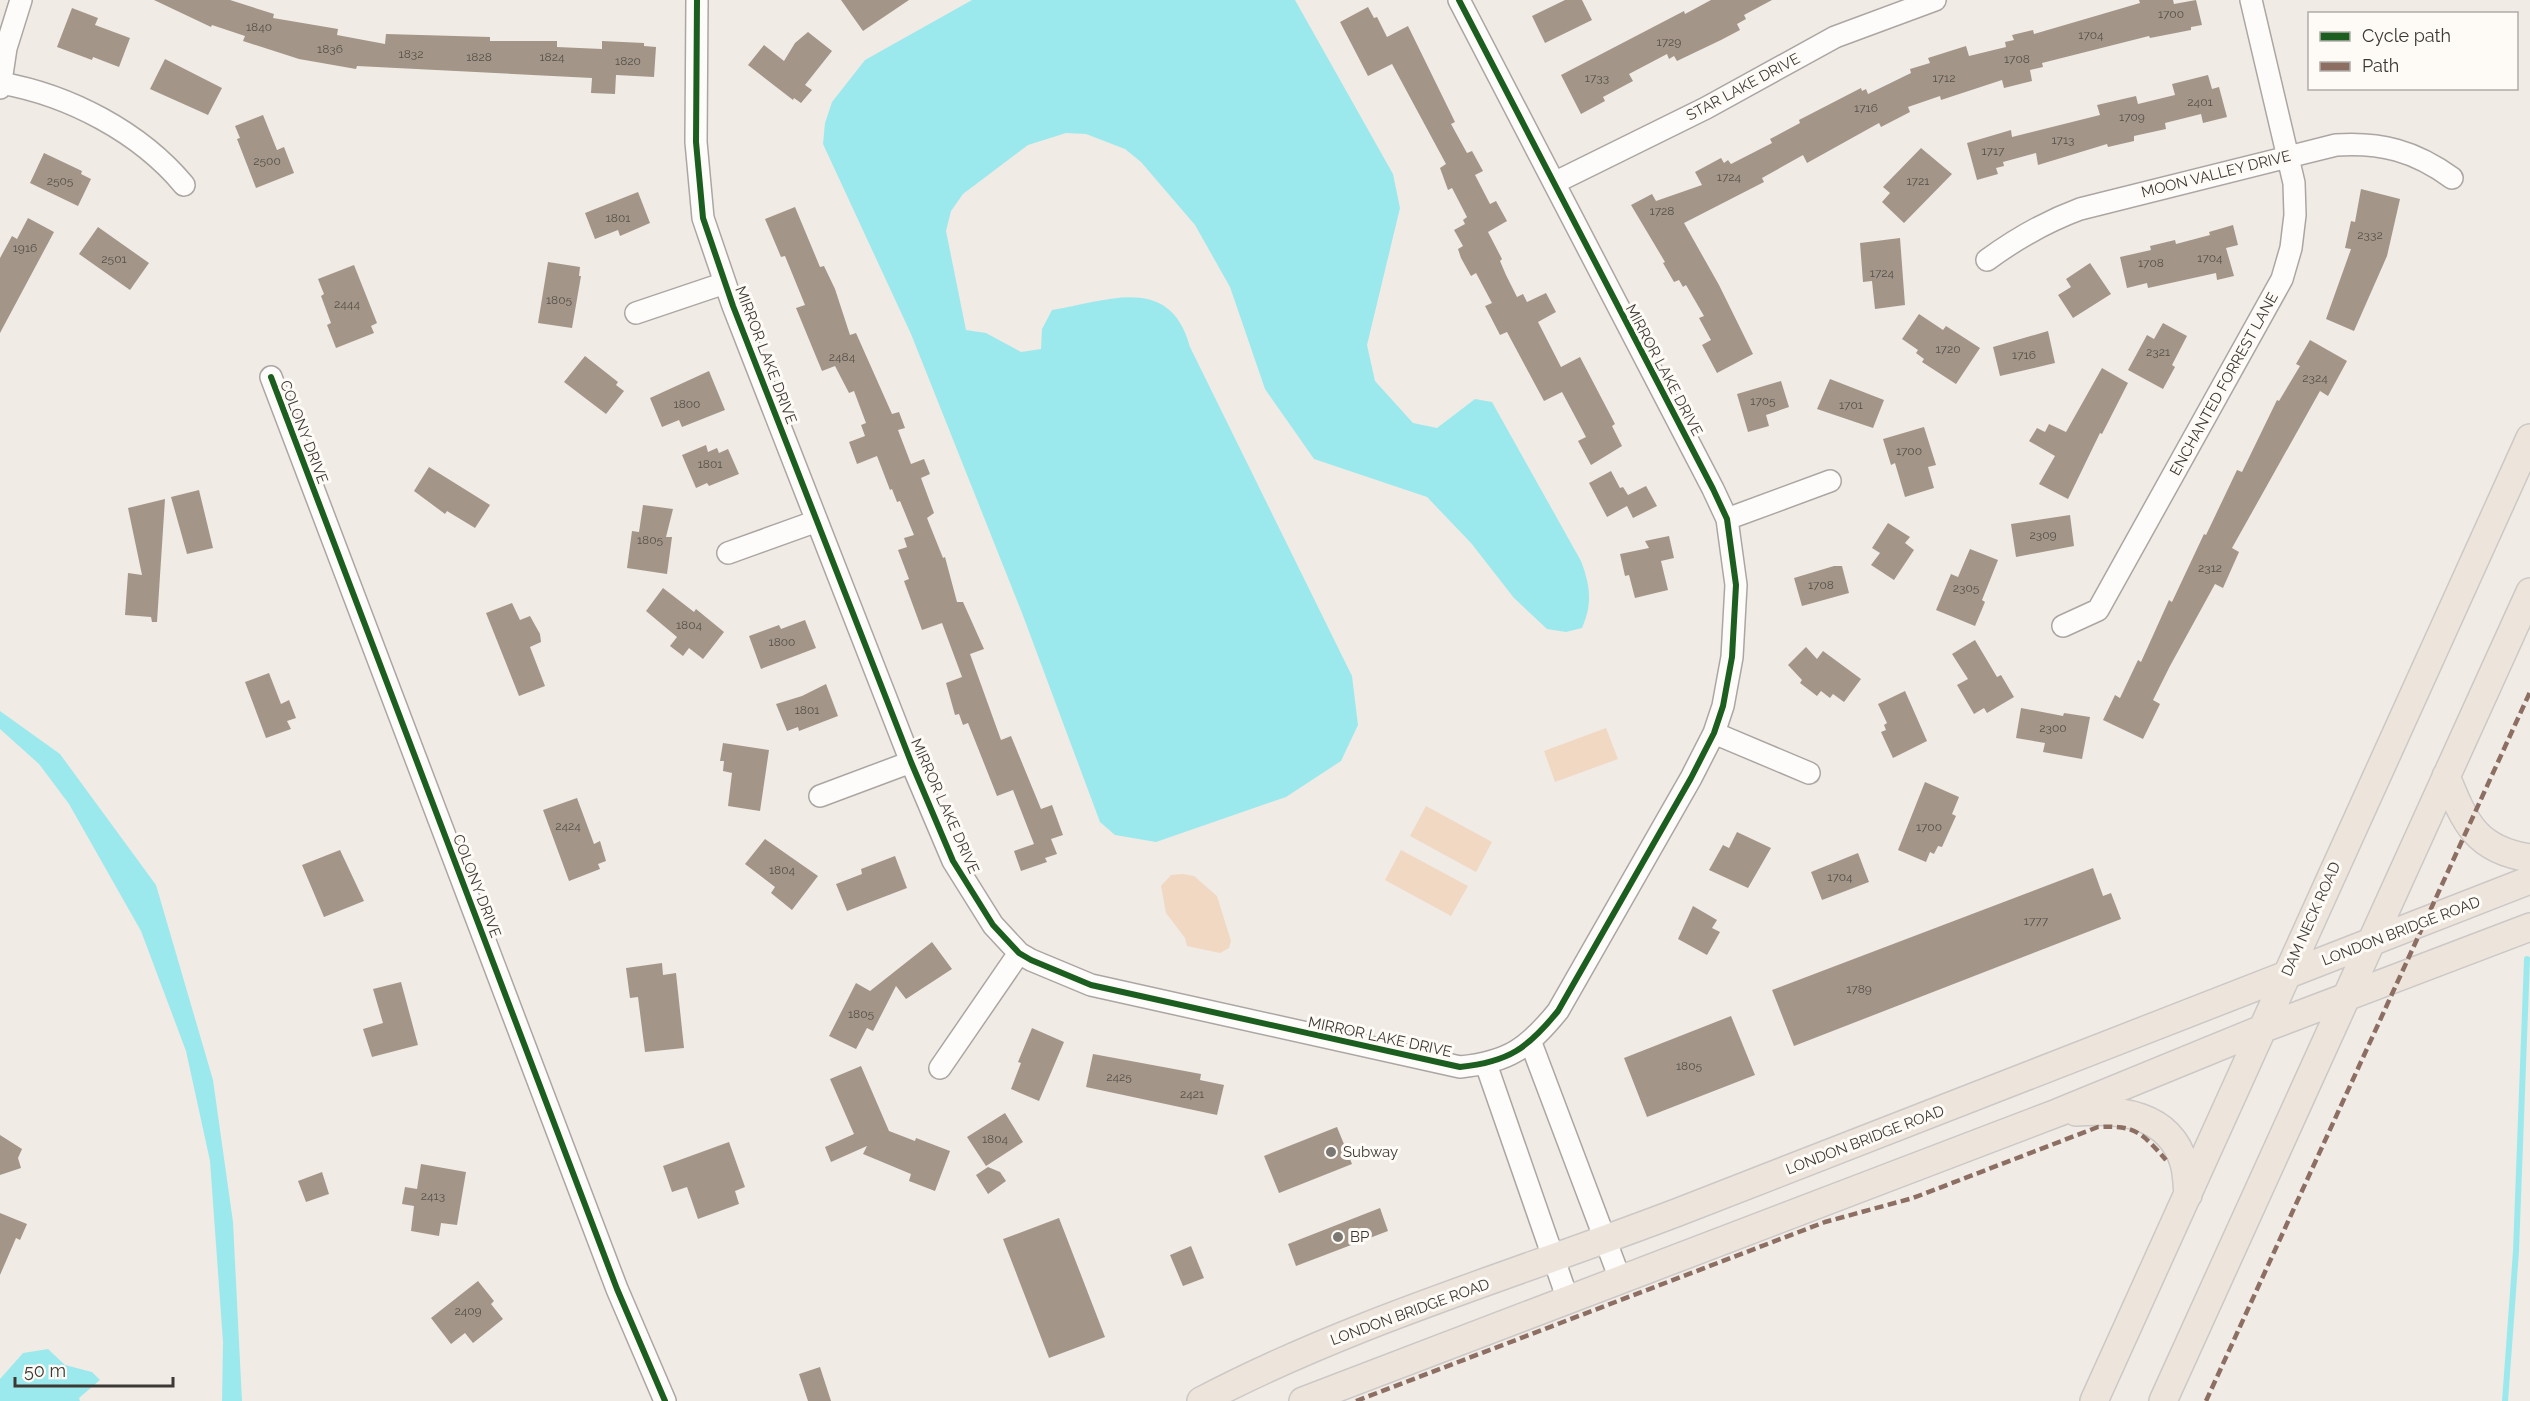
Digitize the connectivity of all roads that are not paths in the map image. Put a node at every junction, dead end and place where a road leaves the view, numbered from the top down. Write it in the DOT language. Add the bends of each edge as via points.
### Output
graph roads {
  1 [pos="21,0"];
  2 [pos="697,0"];
  3 [pos="1459,0"];
  4 [pos="1935,0"];
  5 [pos="2251,0"];
  6 [pos="1,86"];
  7 [pos="2290,156"];
  8 [pos="2452,178"];
  9 [pos="1554,183"];
  10 [pos="184,185"];
  11 [pos="1987,260"];
  12 [pos="725,283"];
  13 [pos="636,313"];
  14 [pos="271,378"];
  15 [pos="2530,438"];
  16 [pos="1830,481"];
  17 [pos="1726,519"];
  18 [pos="817,521"];
  19 [pos="728,553"];
  20 [pos="2530,592"];
  21 [pos="2063,627"];
  22 [pos="1714,733"];
  23 [pos="911,762"];
  24 [pos="1809,773"];
  25 [pos="2446,776"];
  26 [pos="820,796"];
  27 [pos="2530,858"];
  28 [pos="2530,880"];
  29 [pos="2530,927"];
  30 [pos="2368,944"];
  31 [pos="1019,953"];
  32 [pos="2284,977"];
  33 [pos="2344,998"];
  34 [pos="2262,1029"];
  35 [pos="1530,1043"];
  36 [pos="1486,1064"];
  37 [pos="940,1068"];
  38 [pos="2057,1113"];
  39 [pos="2188,1195"];
  40 [pos="1605,1240"];
  41 [pos="1554,1259"];
  42 [pos="1620,1279"];
  43 [pos="1568,1300"];
  44 [pos="665,1401"];
  45 [pos="1201,1401"];
  46 [pos="1303,1401"];
  47 [pos="2094,1401"];
  48 [pos="2163,1401"];
  1 -- 6 [label="street" via="6,48"];
  2 -- 12 [label="street, MIRROR LAKE DRIVE" via="696,142 703,218"];
  3 -- 9 [label="street, MIRROR LAKE DRIVE"];
  4 -- 9 [label="street, STAR LAKE DRIVE" via="1835,37 1706,108"];
  5 -- 7 [label="street, ENCHANTED FORREST LANE"];
  6 -- 10 [label="street" via="63,100 100,119 138,142 167,165"];
  7 -- 8 [label="street, MOON VALLEY DRIVE" via="2363,143 2410,153"];
  7 -- 11 [label="street, MOON VALLEY DRIVE" via="2080,209 2026,233"];
  7 -- 21 [label="street, ENCHANTED FORREST LANE" via="2295,215 2290,248 2274,297 2098,610"];
  9 -- 17 [label="street, MIRROR LAKE DRIVE"];
  12 -- 13 [label="street"];
  12 -- 18 [label="street, MIRROR LAKE DRIVE"];
  14 -- 44 [label="street, COLONY DRIVE" via="613,1279"];
  15 -- 32 [label="main road, DAM NECK ROAD"];
  16 -- 17 [label="street"];
  17 -- 22 [label="street, MIRROR LAKE DRIVE" via="1735,574 1736,622"];
  18 -- 19 [label="street"];
  18 -- 23 [label="street, MIRROR LAKE DRIVE"];
  20 -- 25 [label="main road"];
  22 -- 24 [label="street"];
  22 -- 35 [label="street, MIRROR LAKE DRIVE" via="1558,1011"];
  23 -- 26 [label="street"];
  23 -- 31 [label="street, MIRROR LAKE DRIVE" via="959,871 993,925"];
  25 -- 27 [label="main road" via="2473,832 2508,854"];
  25 -- 30 [label="main road"];
  28 -- 30 [label="main road, LONDON BRIDGE ROAD"];
  29 -- 33 [label="main road"];
  30 -- 32 [label="main road, LONDON BRIDGE ROAD"];
  30 -- 33 [label="main road"];
  31 -- 36 [label="street, MIRROR LAKE DRIVE" via="1091,985 1438,1064"];
  31 -- 37 [label="street"];
  32 -- 34 [label="main road, DAM NECK ROAD"];
  32 -- 40 [label="main road, LONDON BRIDGE ROAD"];
  33 -- 34 [label="main road"];
  33 -- 48 [label="main road"];
  34 -- 38 [label="main road"];
  34 -- 39 [label="main road, DAM NECK ROAD"];
  35 -- 36 [label="street, MIRROR LAKE DRIVE" via="1510,1056"];
  35 -- 40 [label="street"];
  36 -- 41 [label="street"];
  38 -- 39 [label="main road" via="2106,1110 2150,1120 2174,1141 2184,1163"];
  38 -- 42 [label="main road"];
  39 -- 47 [label="main road, DAM NECK ROAD"];
  40 -- 41 [label="main road, LONDON BRIDGE ROAD"];
  40 -- 42 [label="street"];
  41 -- 43 [label="street"];
  41 -- 45 [label="main road, LONDON BRIDGE ROAD" via="1262,1369"];
  42 -- 43 [label="main road"];
  43 -- 46 [label="main road"];
}
